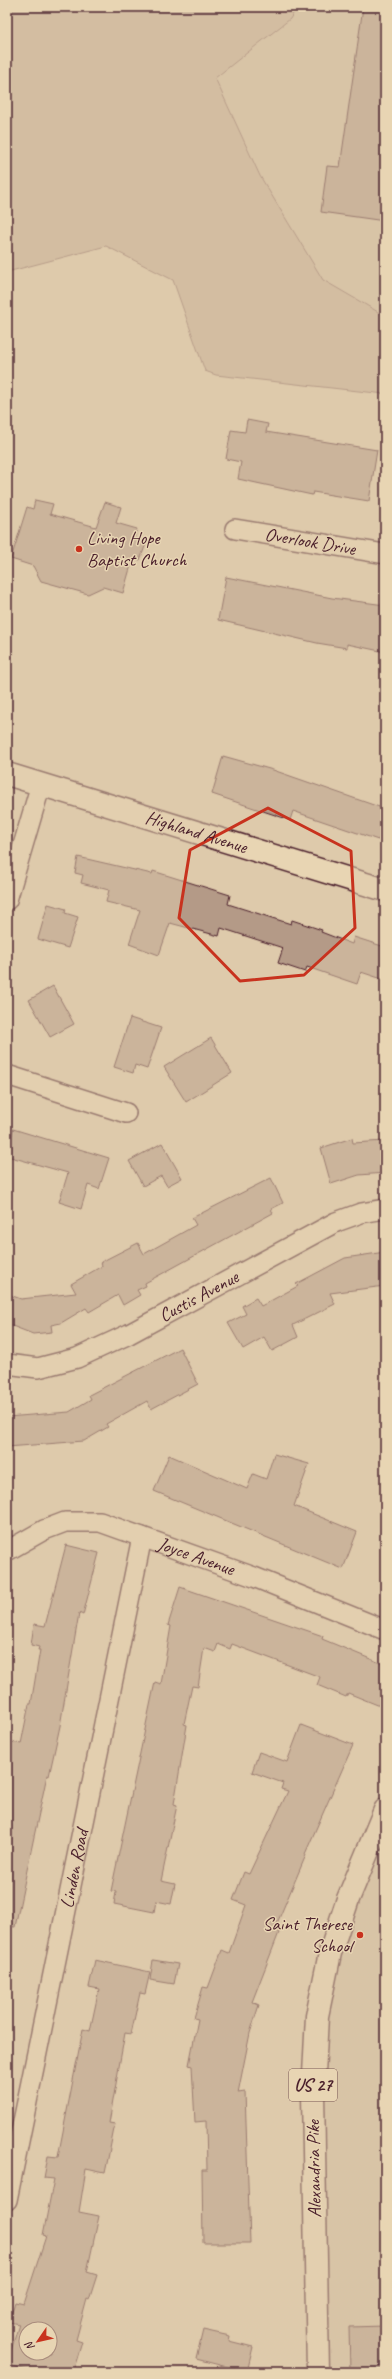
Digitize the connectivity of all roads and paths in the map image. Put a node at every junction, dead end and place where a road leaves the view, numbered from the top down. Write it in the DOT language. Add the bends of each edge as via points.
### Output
graph roads {
  1 [pos="235,529"];
  2 [pos="385,554"];
  3 [pos="7,774"];
  4 [pos="40,784"];
  5 [pos="385,890"];
  6 [pos="7,900"];
  7 [pos="7,1075"];
  8 [pos="126,1113"];
  9 [pos="385,1209"];
  10 [pos="7,1364"];
  11 [pos="142,1537"];
  12 [pos="7,1551"];
  13 [pos="385,1630"];
  14 [pos="385,1810"];
  15 [pos="7,2200"];
  16 [pos="318,2372"];
  1 -- 2 [label="street, Overlook Drive"];
  3 -- 4 [label="main road, Highland Avenue"];
  4 -- 5 [label="main road, Highland Avenue"];
  4 -- 6 [label="street"];
  7 -- 8 [label="street"];
  9 -- 10 [label="street, Custis Avenue" via="361,1213 336,1222 129,1334 77,1358 38,1368"];
  11 -- 12 [label="street, Joyce Avenue" via="100,1522 65,1522 44,1530"];
  11 -- 13 [label="street, Joyce Avenue" via="254,1577"];
  11 -- 15 [label="street, Linden Road"];
  14 -- 16 [label="main road, Alexandria Pike / US 27" via="348,1899 332,1946 317,2016 313,2094"];
}
